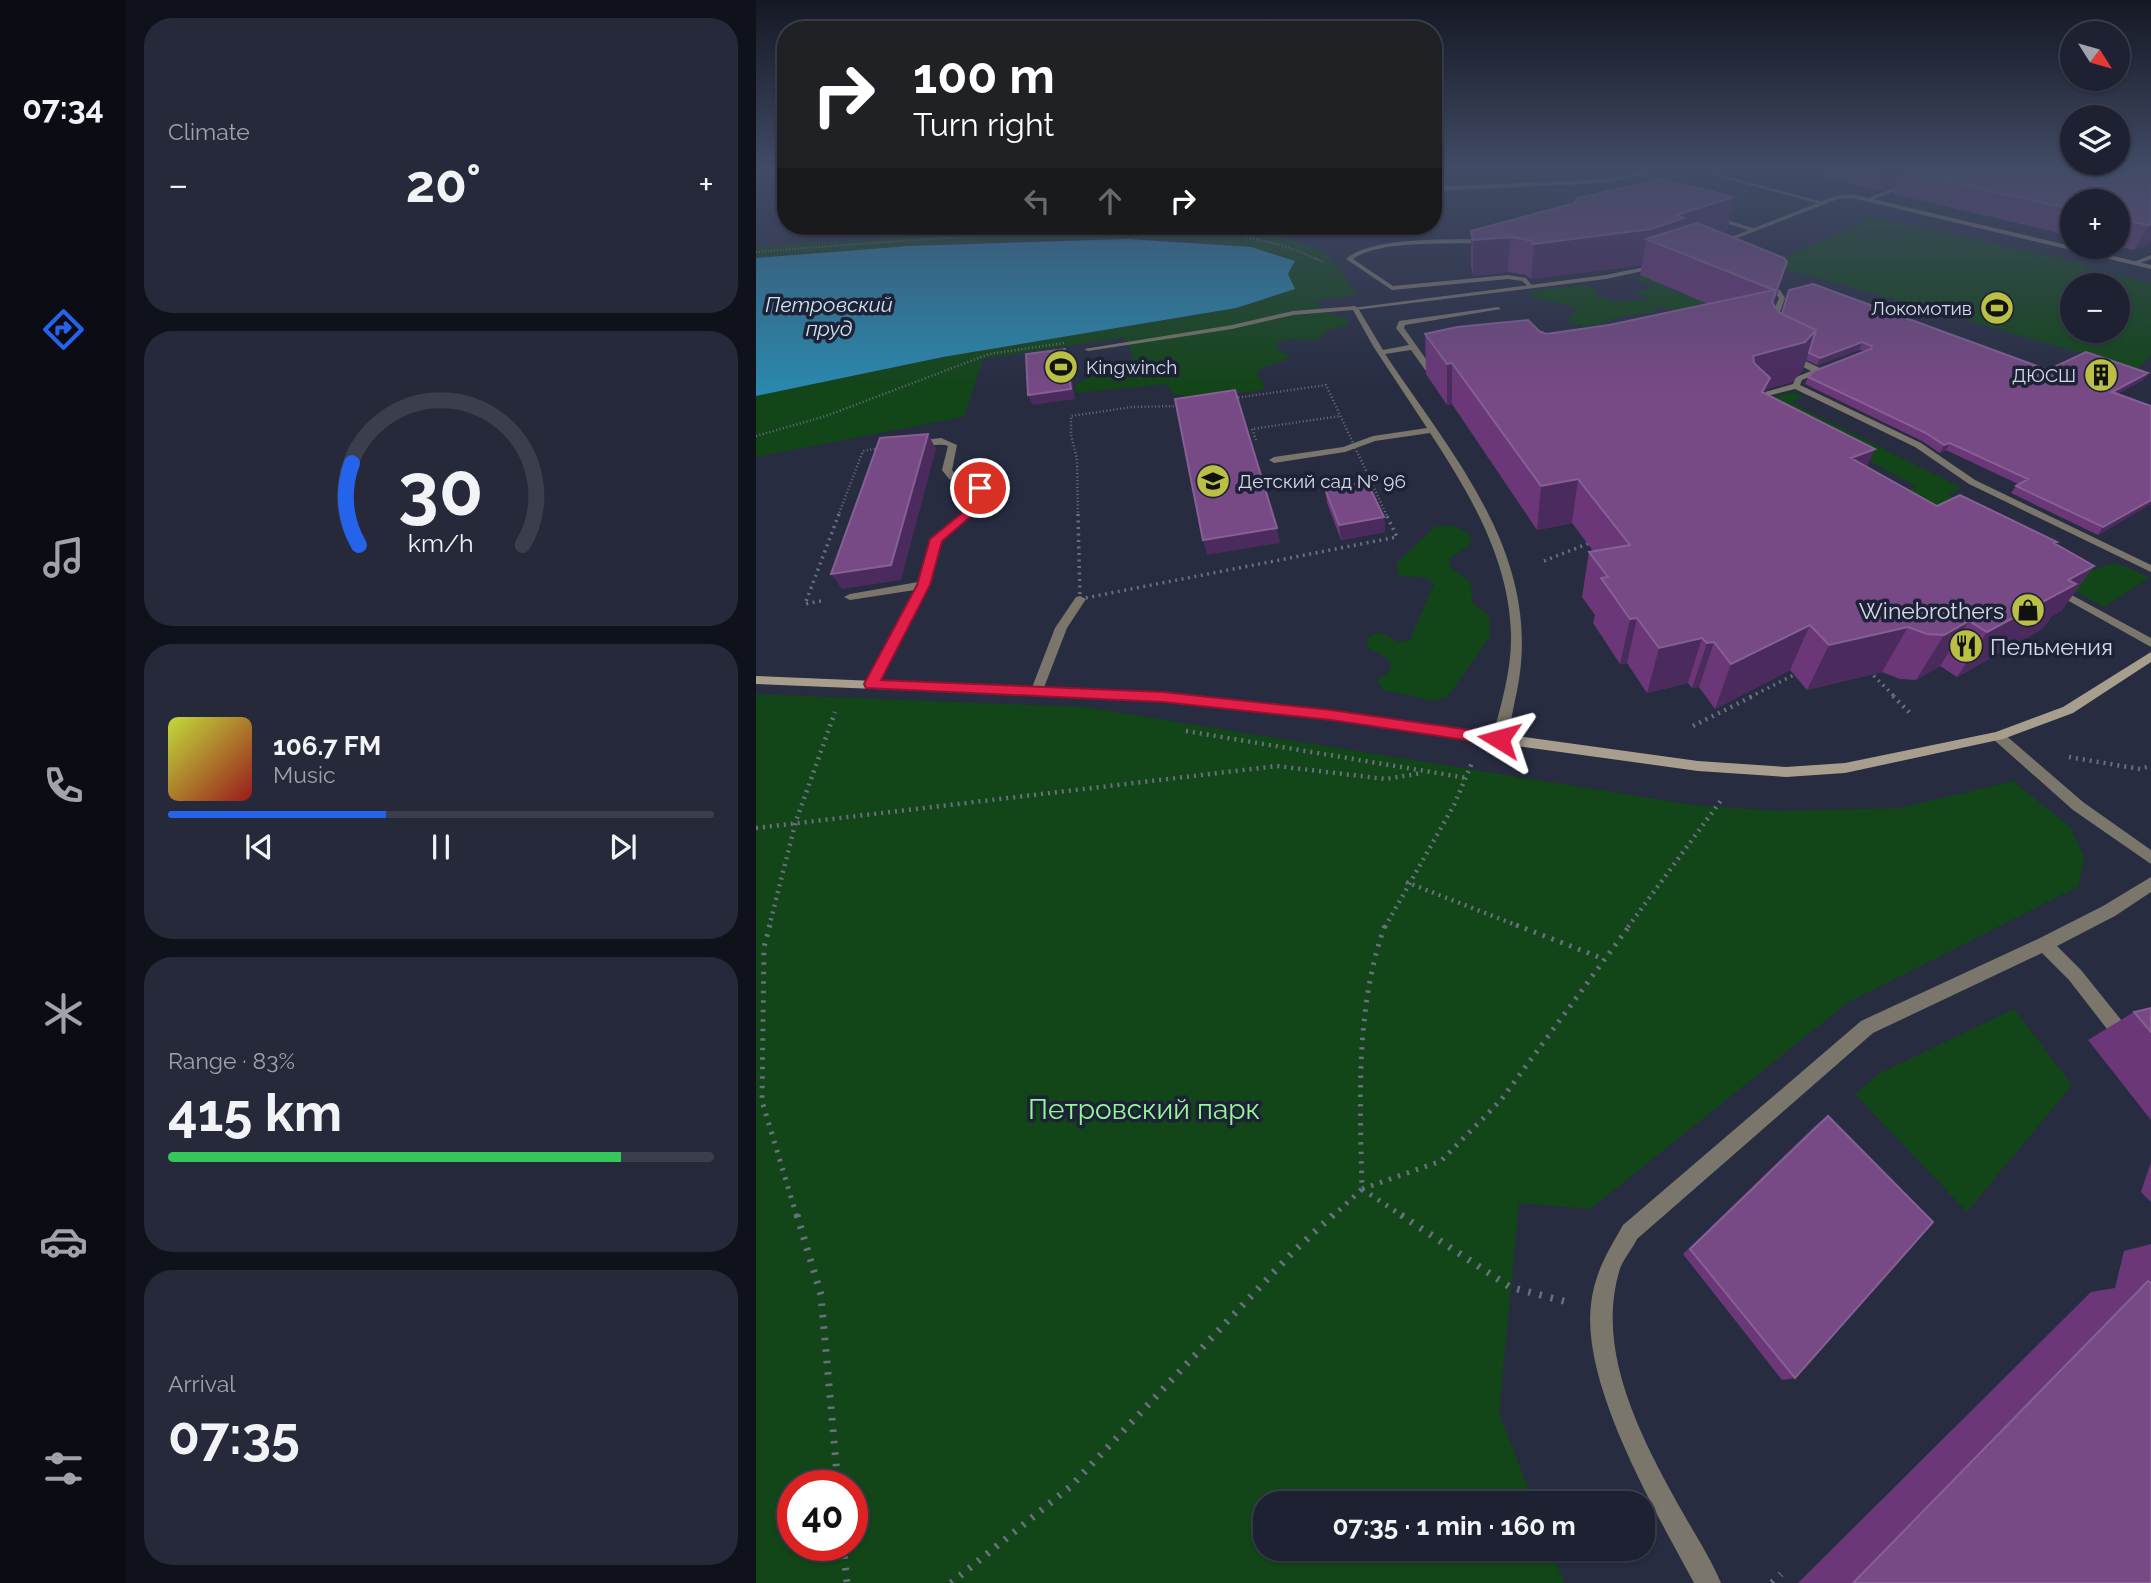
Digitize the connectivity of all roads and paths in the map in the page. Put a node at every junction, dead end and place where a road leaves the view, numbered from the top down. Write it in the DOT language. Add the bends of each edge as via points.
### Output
graph roads {
  1 [pos="879,243"];
  2 [pos="1276,243"];
  3 [pos="1448,243"];
  4 [pos="1722,243"];
  5 [pos="2049,243"];
  6 [pos="1706,249"];
  7 [pos="756,252"];
  8 [pos="2151,257"];
  9 [pos="1668,263"];
  10 [pos="2134,263"];
  11 [pos="2151,267"];
  12 [pos="1752,281"];
  13 [pos="1531,286"];
  14 [pos="1402,288"];
  15 [pos="1411,301"];
  16 [pos="1355,308"];
  17 [pos="1498,309"];
  18 [pos="1767,339"];
  19 [pos="1422,340"];
  20 [pos="1076,341"];
  21 [pos="1411,344"];
  22 [pos="1088,349"];
  23 [pos="1382,352"];
  24 [pos="1783,353"];
  25 [pos="1828,367"];
  26 [pos="1429,369"];
  27 [pos="1817,371"];
  28 [pos="1797,386"];
  29 [pos="1754,409"];
  30 [pos="1432,430"];
  31 [pos="756,436"];
  32 [pos="1354,446"];
  33 [pos="893,447"];
  34 [pos="1274,460"];
  35 [pos="1601,539"];
  36 [pos="1544,561"];
  37 [pos="2151,569"];
  38 [pos="2043,582"];
  39 [pos="923,585"];
  40 [pos="850,597"];
  41 [pos="1080,599"];
  42 [pos="2151,643"];
  43 [pos="2151,656"];
  44 [pos="1864,666"];
  45 [pos="1803,671"];
  46 [pos="756,680"];
  47 [pos="871,684"];
  48 [pos="1037,690"];
  49 [pos="838,705"];
  50 [pos="1910,713"];
  51 [pos="1693,726"];
  52 [pos="1174,729"];
  53 [pos="1998,736"];
  54 [pos="1499,739"];
  55 [pos="2063,756"];
  56 [pos="1472,763"];
  57 [pos="2151,766"];
  58 [pos="1427,773"];
  59 [pos="1467,778"];
  60 [pos="1722,799"];
  61 [pos="796,821"];
  62 [pos="756,828"];
  63 [pos="2151,858"];
  64 [pos="1406,882"];
  65 [pos="2151,884"];
  66 [pos="2045,944"];
  67 [pos="1604,959"];
  68 [pos="2120,1032"];
  69 [pos="1362,1189"];
  70 [pos="1601,1311"];
  71 [pos="837,1470"];
  72 [pos="845,1561"];
  73 [pos="1781,1574"];
  74 [pos="847,1583"];
  75 [pos="951,1583"];
  76 [pos="1708,1583"];
  77 [pos="1772,1583"];
  1 -- 7 [label="path"];
  2 -- 16 [label="path" via="1321,258"];
  3 -- 14 [label="street" via="1394,246 1350,256 1385,286"];
  4 -- 6 [label="street"];
  5 -- 10 [label="street"];
  8 -- 10 [label="street"];
  9 -- 13 [label="street" via="1627,274"];
  10 -- 11 [label="street"];
  12 -- 18 [label="street" via="1778,291 1782,298"];
  13 -- 14 [label="street" via="1524,279 1508,277"];
  13 -- 15 [label="street"];
  14 -- 15 [label="street"];
  15 -- 16 [label="street"];
  16 -- 22 [label="street" via="1293,313"];
  16 -- 23 [label="street"];
  17 -- 21 [label="street" via="1411,320 1400,328"];
  19 -- 21 [label="street"];
  20 -- 31 [label="path" via="989,354 827,416"];
  21 -- 23 [label="street"];
  21 -- 26 [label="street"];
  23 -- 30 [label="street"];
  24 -- 27 [label="street"];
  25 -- 27 [label="street"];
  27 -- 28 [label="street" via="1800,379"];
  28 -- 29 [label="street" via="1747,400"];
  28 -- 37 [label="street" via="1918,445 1972,482"];
  30 -- 32 [label="street"];
  30 -- 54 [label="street" via="1503,553 1513,589 1517,658"];
  32 -- 34 [label="street"];
  32 -- 41 [label="path" via="1397,537"];
  32 -- 41 [label="path" via="1326,386 1071,415 1077,459"];
  33 -- 39 [label="street" via="949,442 953,445 947,470 952,477 980,488 977,506 936,539"];
  33 -- 40 [label="path" via="863,451 805,604"];
  35 -- 36 [label="path"];
  38 -- 42 [label="street"];
  39 -- 40 [label="street"];
  39 -- 47 [label="street"];
  41 -- 48 [label="street" via="1061,628"];
  43 -- 53 [label="street" via="2068,710"];
  44 -- 50 [label="path"];
  45 -- 51 [label="path"];
  46 -- 47 [label="street"];
  47 -- 48 [label="street"];
  48 -- 54 [label="street" via="1236,704"];
  49 -- 61 [label="path"];
  52 -- 58 [label="path"];
  53 -- 54 [label="street" via="1845,768 1786,772 1698,766"];
  53 -- 63 [label="street" via="2078,806"];
  55 -- 57 [label="path" via="2140,769"];
  56 -- 59 [label="path"];
  58 -- 59 [label="path"];
  58 -- 61 [label="path" via="1385,779 1277,766"];
  59 -- 64 [label="path" via="1447,822"];
  60 -- 67 [label="path"];
  61 -- 62 [label="path"];
  61 -- 71 [label="path" via="764,947 762,1101 821,1295"];
  64 -- 67 [label="path"];
  64 -- 69 [label="path" via="1384,927 1369,984 1359,1096"];
  65 -- 66 [label="street"];
  66 -- 68 [label="street"];
  66 -- 70 [label="street" via="1867,1027 1630,1232 1609,1269"];
  67 -- 69 [label="path" via="1502,1100 1441,1161"];
  69 -- 70 [label="path" via="1510,1287"];
  69 -- 75 [label="path" via="1294,1251 1070,1487"];
  70 -- 76 [label="street" via="1608,1371 1634,1441"];
  72 -- 74 [label="path"];
  73 -- 77 [label="path"];
}
